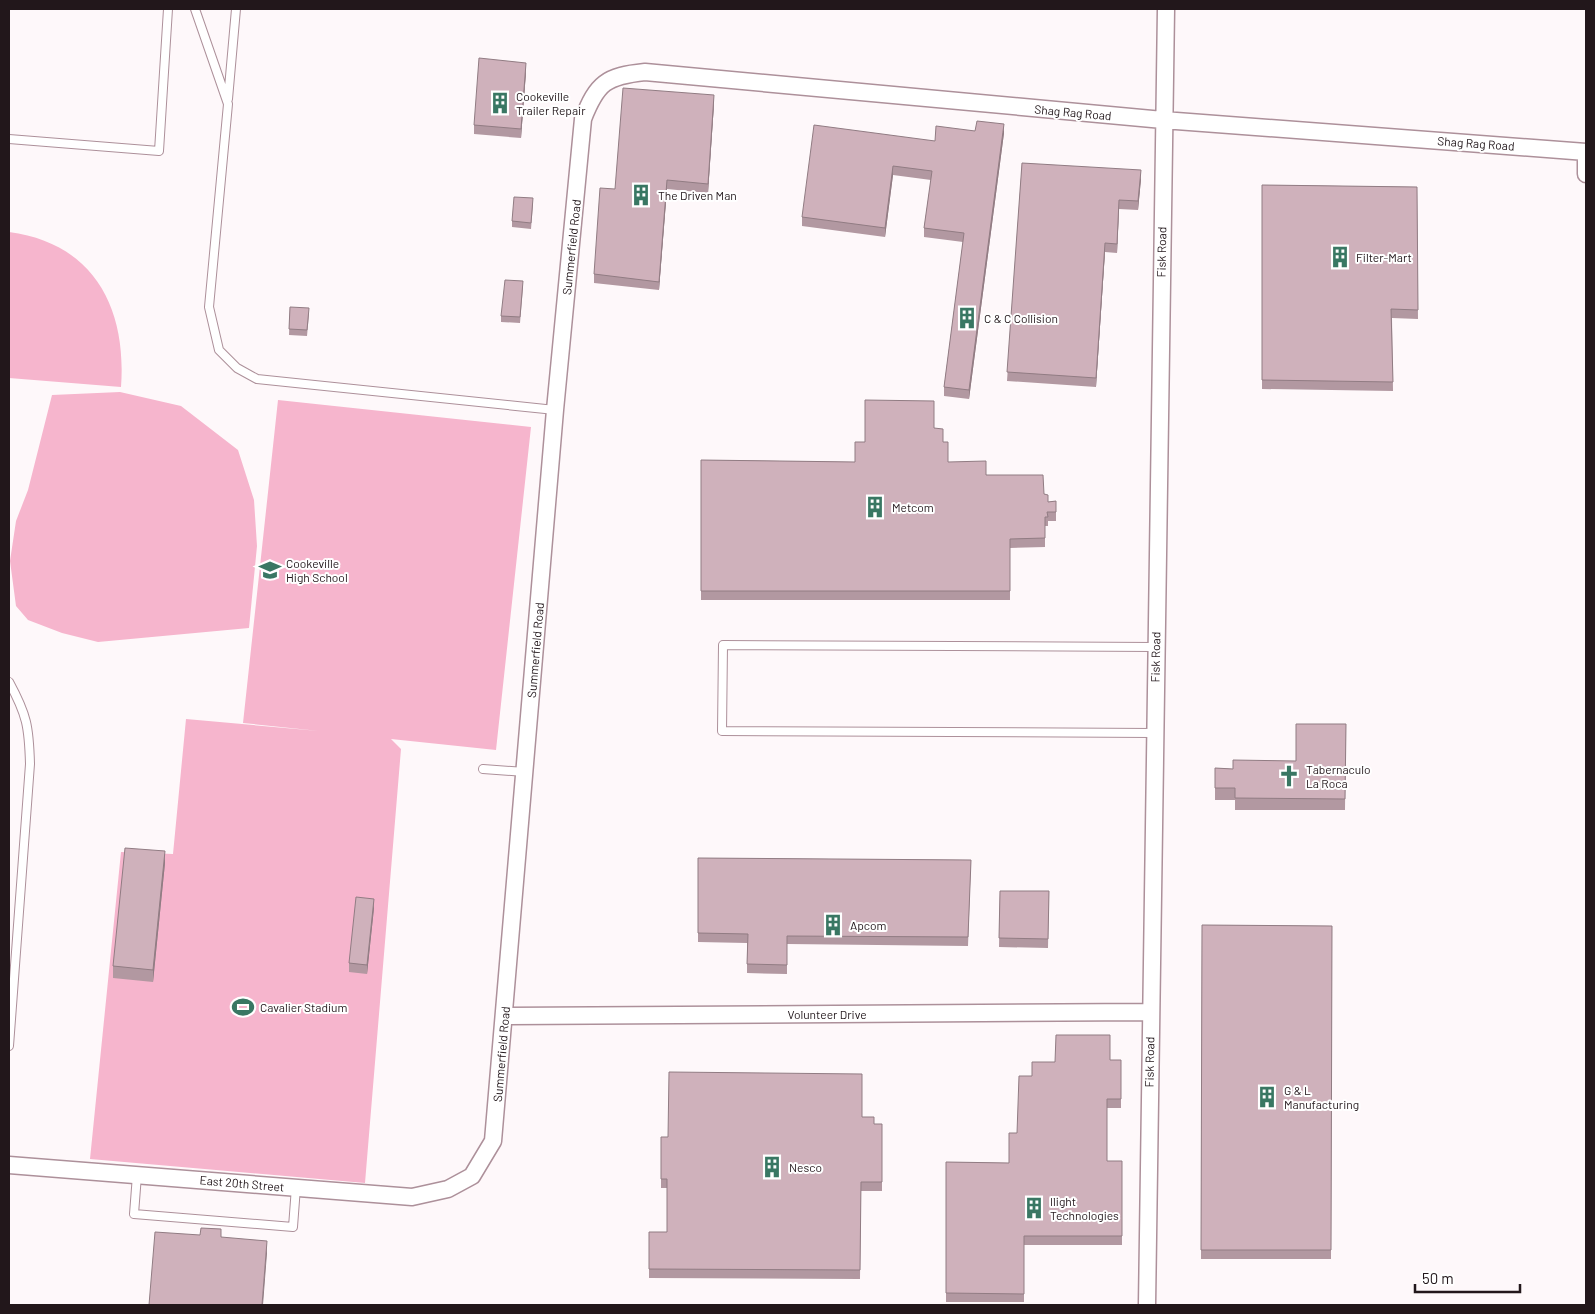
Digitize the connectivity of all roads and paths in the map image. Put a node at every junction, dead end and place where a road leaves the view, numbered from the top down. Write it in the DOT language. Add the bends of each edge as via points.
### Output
graph roads {
  1 [pos="168,9"];
  2 [pos="195,9"];
  3 [pos="236,9"];
  4 [pos="1166,9"];
  5 [pos="228,104"];
  6 [pos="583,119"];
  7 [pos="1164,120"];
  8 [pos="9,139"];
  9 [pos="1586,152"];
  10 [pos="1586,174"];
  11 [pos="555,410"];
  12 [pos="1155,647"];
  13 [pos="9,682"];
  14 [pos="1154,733"];
  15 [pos="482,768"];
  16 [pos="525,772"];
  17 [pos="1149,1012"];
  18 [pos="505,1016"];
  19 [pos="9,1046"];
  20 [pos="9,1165"];
  21 [pos="137,1175"];
  22 [pos="472,1176"];
  23 [pos="296,1187"];
  24 [pos="1147,1305"];
  1 -- 8 [label="lane" via="158,151"];
  2 -- 5 [label="lane"];
  3 -- 5 [label="lane"];
  4 -- 7 [label="street, Fisk Road"];
  5 -- 11 [label="lane" via="209,307 219,350 237,368 257,379"];
  6 -- 7 [label="street, Shag Rag Road" via="591,98 605,82 621,74 644,72"];
  6 -- 11 [label="street, Summerfield Road"];
  7 -- 9 [label="street, Shag Rag Road"];
  7 -- 12 [label="street, Fisk Road"];
  9 -- 10 [label="street"];
  11 -- 16 [label="street, Summerfield Road"];
  12 -- 14 [label="street, Fisk Road"];
  12 -- 14 [label="lane" via="723,644 722,731"];
  13 -- 19 [label="lane" via="29,728 30,764"];
  14 -- 17 [label="street, Fisk Road"];
  15 -- 16 [label="lane"];
  16 -- 18 [label="street, Summerfield Road"];
  17 -- 18 [label="street, Volunteer Drive"];
  17 -- 24 [label="street, Fisk Road"];
  18 -- 22 [label="street, Summerfield Road" via="493,1141"];
  20 -- 21 [label="street, East 20th Street"];
  21 -- 23 [label="street, East 20th Street"];
  21 -- 23 [label="lane" via="134,1214 293,1227"];
  22 -- 23 [label="street, East 20th Street" via="448,1188 412,1196"];
}
